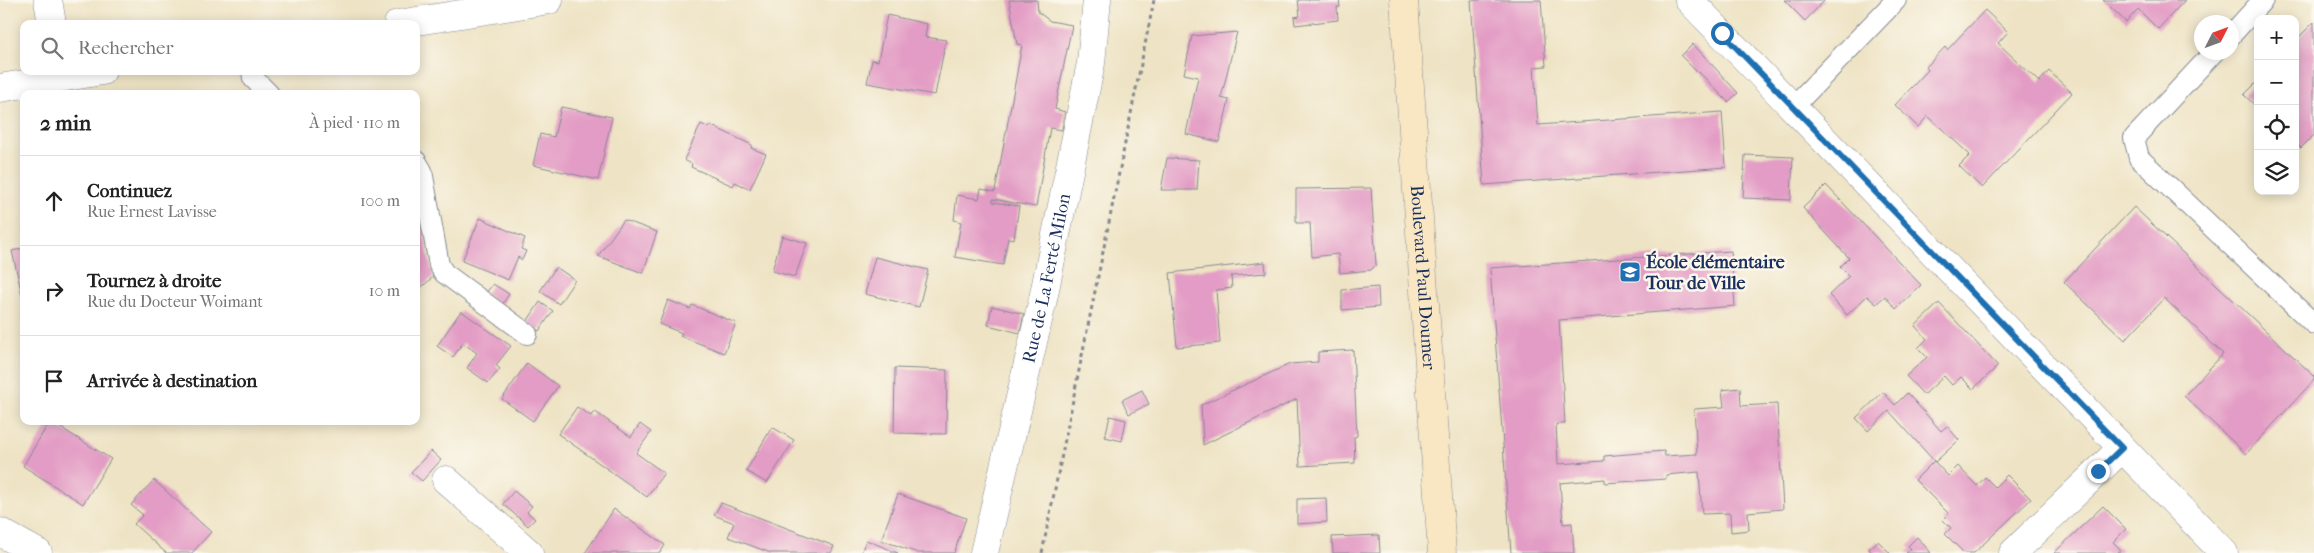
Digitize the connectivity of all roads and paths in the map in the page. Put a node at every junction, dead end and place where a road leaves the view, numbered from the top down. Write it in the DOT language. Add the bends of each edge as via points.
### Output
graph roads {
  1 [pos="48,0"];
  2 [pos="549,0"];
  3 [pos="1097,0"];
  4 [pos="1154,0"];
  5 [pos="1404,0"];
  6 [pos="1690,0"];
  7 [pos="1896,0"];
  8 [pos="2263,0"];
  9 [pos="51,20"];
  10 [pos="420,21"];
  11 [pos="2239,26"];
  12 [pos="2207,60"];
  13 [pos="60,75"];
  14 [pos="253,75"];
  15 [pos="0,88"];
  16 [pos="265,90"];
  17 [pos="1793,107"];
  18 [pos="420,168"];
  19 [pos="2314,324"];
  20 [pos="527,334"];
  21 [pos="2122,448"];
  22 [pos="446,480"];
  23 [pos="0,532"];
  24 [pos="38,553"];
  25 [pos="529,553"];
  26 [pos="984,553"];
  27 [pos="1042,553"];
  28 [pos="1442,553"];
  29 [pos="2013,553"];
  30 [pos="2224,553"];
  1 -- 9 [label="street"];
  2 -- 10 [label="street"];
  3 -- 26 [label="street, Rue de La Ferté Milon" via="1091,63 1043,299"];
  4 -- 27 [label="path"];
  5 -- 28 [label="main road, Boulevard Paul Doumer"];
  6 -- 17 [label="street"];
  7 -- 17 [label="lane"];
  8 -- 11 [label="lane"];
  12 -- 19 [label="lane" via="2134,138 2139,158"];
  13 -- 15 [label="street"];
  14 -- 16 [label="lane"];
  17 -- 21 [label="street"];
  18 -- 20 [label="lane" via="439,265 444,273"];
  21 -- 29 [label="street"];
  21 -- 30 [label="street"];
  22 -- 25 [label="street"];
  23 -- 24 [label="street"];
}
